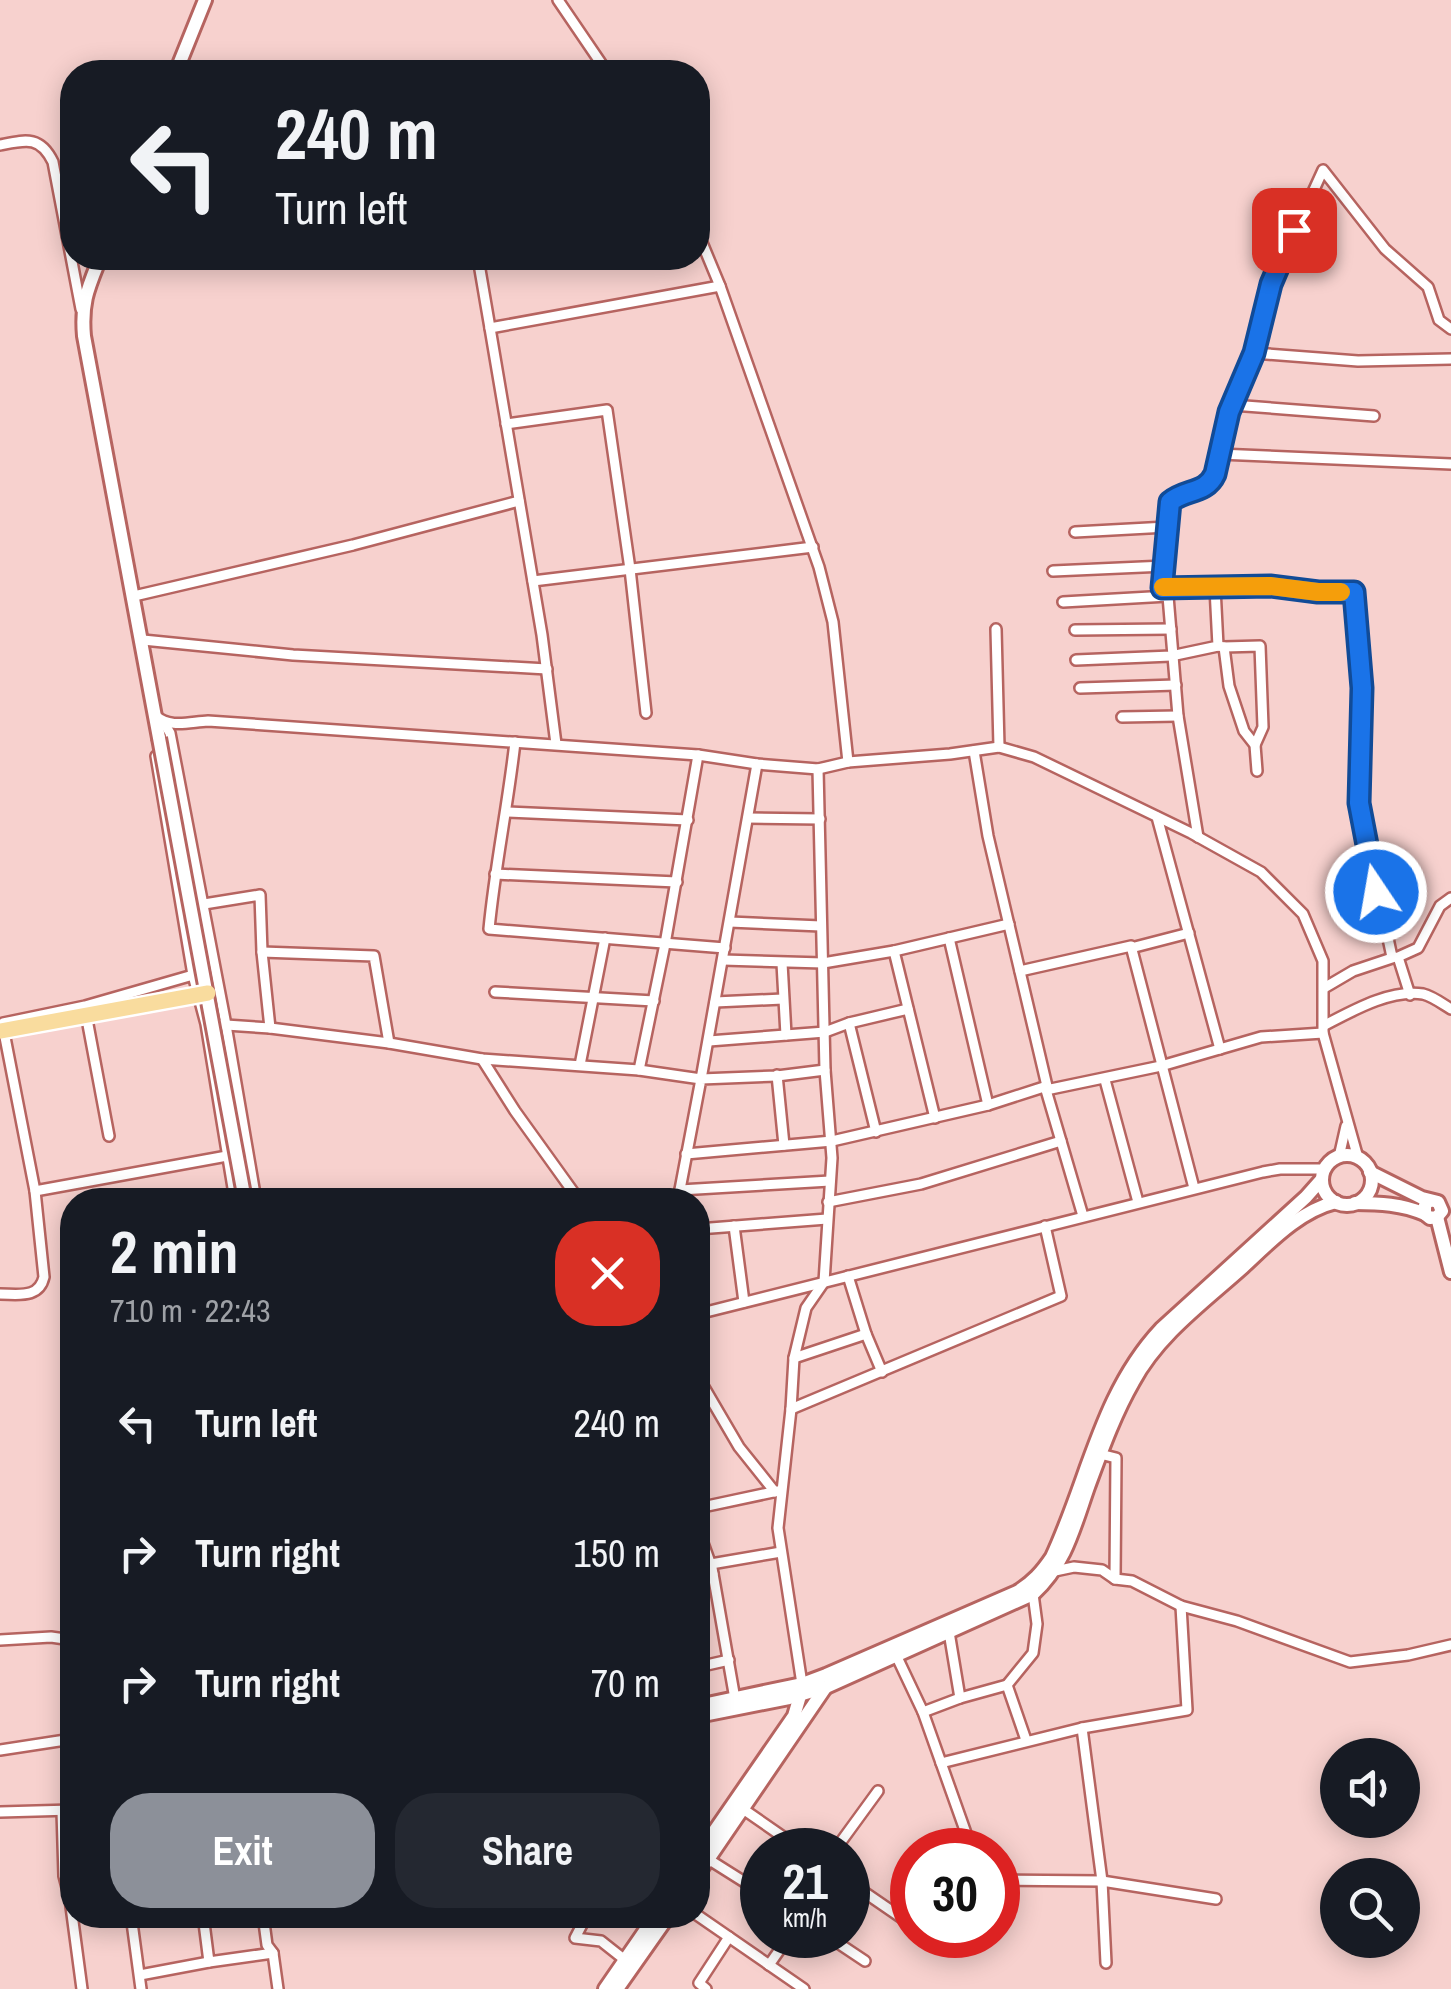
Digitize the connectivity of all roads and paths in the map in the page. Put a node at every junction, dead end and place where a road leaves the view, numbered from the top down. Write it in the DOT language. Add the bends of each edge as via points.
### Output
graph roads {
  1 [pos="205,0"];
  2 [pos="558,0"];
  3 [pos="181,60"];
  4 [pos="600,60"];
  5 [pos="0,145"];
  6 [pos="60,198"];
  7 [pos="710,261"];
  8 [pos="74,270"];
  9 [pos="95,270"];
  10 [pos="480,270"];
  11 [pos="720,286"];
  12 [pos="82,311"];
  13 [pos="490,328"];
  14 [pos="1451,329"];
  15 [pos="1254,353"];
  16 [pos="1451,360"];
  17 [pos="1232,405"];
  18 [pos="1374,416"];
  19 [pos="506,424"];
  20 [pos="1219,454"];
  21 [pos="1451,464"];
  22 [pos="519,501"];
  23 [pos="1167,527"];
  24 [pos="1075,532"];
  25 [pos="813,547"];
  26 [pos="1165,566"];
  27 [pos="630,569"];
  28 [pos="1053,570"];
  29 [pos="533,581"];
  30 [pos="1214,588"];
  31 [pos="1165,592"];
  32 [pos="134,596"];
  33 [pos="1063,602"];
  34 [pos="1171,629"];
  35 [pos="996,630"];
  36 [pos="1075,630"];
  37 [pos="143,640"];
  38 [pos="1221,646"];
  39 [pos="1172,656"];
  40 [pos="1076,660"];
  41 [pos="547,670"];
  42 [pos="1176,685"];
  43 [pos="1080,688"];
  44 [pos="646,713"];
  45 [pos="1178,716"];
  46 [pos="1122,718"];
  47 [pos="160,719"];
  48 [pos="516,742"];
  49 [pos="556,744"];
  50 [pos="1255,745"];
  51 [pos="999,747"];
  52 [pos="974,751"];
  53 [pos="698,754"];
  54 [pos="848,762"];
  55 [pos="757,764"];
  56 [pos="818,768"];
  57 [pos="1257,771"];
  58 [pos="507,812"];
  59 [pos="1158,817"];
  60 [pos="748,818"];
  61 [pos="820,819"];
  62 [pos="688,820"];
  63 [pos="1198,837"];
  64 [pos="495,874"];
  65 [pos="677,882"];
  66 [pos="1451,898"];
  67 [pos="202,904"];
  68 [pos="182,908"];
  69 [pos="730,922"];
  70 [pos="1009,924"];
  71 [pos="822,926"];
  72 [pos="1189,933"];
  73 [pos="606,938"];
  74 [pos="948,938"];
  75 [pos="666,944"];
  76 [pos="724,948"];
  77 [pos="1131,948"];
  78 [pos="894,951"];
  79 [pos="262,952"];
  80 [pos="1395,957"];
  81 [pos="723,960"];
  82 [pos="823,963"];
  83 [pos="782,964"];
  84 [pos="1020,971"];
  85 [pos="193,975"];
  86 [pos="1324,988"];
  87 [pos="495,992"];
  88 [pos="208,993"];
  89 [pos="1410,995"];
  90 [pos="592,999"];
  91 [pos="782,999"];
  92 [pos="654,1002"];
  93 [pos="715,1002"];
  94 [pos="85,1006"];
  95 [pos="908,1009"];
  96 [pos="1451,1009"];
  97 [pos="206,1024"];
  98 [pos="849,1024"];
  99 [pos="226,1025"];
  100 [pos="1,1026"];
  101 [pos="270,1028"];
  102 [pos="1324,1029"];
  103 [pos="825,1032"];
  104 [pos="786,1035"];
  105 [pos="708,1041"];
  106 [pos="389,1043"];
  107 [pos="1220,1049"];
  108 [pos="482,1059"];
  109 [pos="580,1066"];
  110 [pos="1162,1066"];
  111 [pos="639,1070"];
  112 [pos="826,1070"];
  113 [pos="777,1075"];
  114 [pos="701,1078"];
  115 [pos="1105,1080"];
  116 [pos="1046,1088"];
  117 [pos="988,1105"];
  118 [pos="935,1118"];
  119 [pos="1347,1118"];
  120 [pos="876,1132"];
  121 [pos="109,1136"];
  122 [pos="832,1141"];
  123 [pos="1061,1141"];
  124 [pos="784,1145"];
  125 [pos="686,1154"];
  126 [pos="228,1156"];
  127 [pos="1338,1156"];
  128 [pos="1358,1158"];
  129 [pos="1370,1172"];
  130 [pos="1323,1174"];
  131 [pos="830,1180"];
  132 [pos="234,1188"];
  133 [pos="243,1188"];
  134 [pos="254,1188"];
  135 [pos="570,1188"];
  136 [pos="680,1188"];
  137 [pos="1194,1188"];
  138 [pos="35,1191"];
  139 [pos="710,1192"];
  140 [pos="828,1202"];
  141 [pos="1138,1202"];
  142 [pos="1336,1202"];
  143 [pos="1355,1203"];
  144 [pos="1437,1211"];
  145 [pos="1083,1216"];
  146 [pos="826,1219"];
  147 [pos="734,1226"];
  148 [pos="1045,1226"];
  149 [pos="710,1227"];
  150 [pos="1449,1253"];
  151 [pos="1451,1272"];
  152 [pos="848,1276"];
  153 [pos="824,1282"];
  154 [pos="0,1294"];
  155 [pos="744,1302"];
  156 [pos="710,1311"];
  157 [pos="866,1334"];
  158 [pos="794,1358"];
  159 [pos="882,1372"];
  160 [pos="710,1397"];
  161 [pos="791,1409"];
  162 [pos="1100,1454"];
  163 [pos="778,1491"];
  164 [pos="710,1505"];
  165 [pos="781,1552"];
  166 [pos="710,1563"];
  167 [pos="712,1569"];
  168 [pos="1056,1571"];
  169 [pos="1115,1579"];
  170 [pos="1033,1594"];
  171 [pos="1181,1606"];
  172 [pos="949,1632"];
  173 [pos="60,1638"];
  174 [pos="0,1640"];
  175 [pos="1451,1644"];
  176 [pos="896,1656"];
  177 [pos="729,1660"];
  178 [pos="710,1664"];
  179 [pos="826,1681"];
  180 [pos="1008,1685"];
  181 [pos="802,1689"];
  182 [pos="960,1698"];
  183 [pos="734,1699"];
  184 [pos="710,1704"];
  185 [pos="923,1712"];
  186 [pos="710,1713"];
  187 [pos="1082,1728"];
  188 [pos="1026,1740"];
  189 [pos="60,1741"];
  190 [pos="0,1750"];
  191 [pos="941,1763"];
  192 [pos="878,1791"];
  193 [pos="743,1809"];
  194 [pos="60,1810"];
  195 [pos="0,1812"];
  196 [pos="770,1828"];
  197 [pos="851,1828"];
  198 [pos="964,1828"];
  199 [pos="710,1846"];
  200 [pos="710,1849"];
  201 [pos="710,1861"];
  202 [pos="740,1880"];
  203 [pos="1020,1880"];
  204 [pos="1102,1881"];
  205 [pos="1216,1899"];
  206 [pos="710,1924"];
  207 [pos="74,1928"];
  208 [pos="133,1928"];
  209 [pos="205,1928"];
  210 [pos="265,1928"];
  211 [pos="580,1928"];
  212 [pos="647,1928"];
  213 [pos="660,1928"];
  214 [pos="728,1937"];
  215 [pos="274,1953"];
  216 [pos="774,1958"];
  217 [pos="860,1958"];
  218 [pos="625,1960"];
  219 [pos="209,1962"];
  220 [pos="866,1962"];
  221 [pos="1106,1963"];
  222 [pos="769,1965"];
  223 [pos="140,1975"];
  224 [pos="700,1987"];
  225 [pos="82,1989"];
  226 [pos="141,1989"];
  227 [pos="278,1989"];
  228 [pos="605,1989"];
  229 [pos="617,1989"];
  230 [pos="804,1989"];
  1 -- 3 [label="main road"];
  2 -- 4 [label="street"];
  5 -- 6 [label="street" via="28,139 47,149"];
  7 -- 11 [label="street"];
  8 -- 12 [label="street"];
  9 -- 12 [label="main road"];
  10 -- 13 [label="street"];
  11 -- 13 [label="street"];
  11 -- 25 [label="street"];
  12 -- 32 [label="main road"];
  13 -- 19 [label="street"];
  14 -- 15 [label="street" via="1440,320 1428,286 1385,248 1324,170 1271,284"];
  15 -- 16 [label="street"];
  15 -- 17 [label="street"];
  17 -- 18 [label="street"];
  17 -- 20 [label="street"];
  19 -- 22 [label="street"];
  19 -- 27 [label="street" via="607,410"];
  20 -- 21 [label="street"];
  20 -- 23 [label="street" via="1211,484 1170,502"];
  22 -- 29 [label="street"];
  22 -- 32 [label="street"];
  23 -- 24 [label="street"];
  23 -- 26 [label="street"];
  25 -- 27 [label="street"];
  25 -- 54 [label="street" via="833,622"];
  26 -- 28 [label="street"];
  26 -- 31 [label="street"];
  27 -- 29 [label="street"];
  27 -- 44 [label="street"];
  29 -- 41 [label="street"];
  30 -- 31 [label="street"];
  30 -- 38 [label="street"];
  30 -- 80 [label="street" via="1354,592 1362,688 1359,803"];
  31 -- 33 [label="street"];
  31 -- 34 [label="street"];
  32 -- 37 [label="main road"];
  34 -- 36 [label="street"];
  34 -- 39 [label="street"];
  35 -- 51 [label="street"];
  37 -- 41 [label="street"];
  37 -- 47 [label="main road"];
  38 -- 39 [label="street"];
  38 -- 50 [label="street" via="1244,730"];
  38 -- 50 [label="street" via="1260,646 1263,728"];
  39 -- 40 [label="street"];
  39 -- 42 [label="street"];
  41 -- 49 [label="street"];
  42 -- 43 [label="street"];
  42 -- 45 [label="street"];
  45 -- 46 [label="street"];
  45 -- 63 [label="street"];
  47 -- 48 [label="street"];
  47 -- 67 [label="street" via="170,734"];
  47 -- 68 [label="street" via="153,738"];
  47 -- 88 [label="main road, bridge"];
  48 -- 49 [label="street"];
  48 -- 58 [label="street"];
  49 -- 53 [label="street"];
  50 -- 57 [label="street"];
  51 -- 52 [label="street"];
  51 -- 59 [label="street" via="1034,756"];
  52 -- 54 [label="street"];
  52 -- 70 [label="street"];
  53 -- 55 [label="street"];
  53 -- 62 [label="street"];
  54 -- 56 [label="street"];
  55 -- 56 [label="street"];
  55 -- 60 [label="street"];
  56 -- 61 [label="street"];
  58 -- 62 [label="street"];
  58 -- 64 [label="street"];
  59 -- 63 [label="street"];
  59 -- 72 [label="street"];
  60 -- 61 [label="street"];
  60 -- 69 [label="street"];
  61 -- 71 [label="street"];
  62 -- 65 [label="street"];
  63 -- 86 [label="street" via="1260,872 1303,914 1323,961"];
  64 -- 65 [label="street"];
  64 -- 73 [label="street" via="489,929"];
  65 -- 75 [label="street"];
  66 -- 80 [label="street" via="1418,948"];
  67 -- 68 [label="street"];
  67 -- 79 [label="street" via="260,895"];
  67 -- 99 [label="street"];
  68 -- 85 [label="street"];
  69 -- 71 [label="street"];
  69 -- 76 [label="street"];
  70 -- 74 [label="street"];
  70 -- 84 [label="street"];
  71 -- 82 [label="street"];
  72 -- 77 [label="street"];
  72 -- 107 [label="street"];
  73 -- 75 [label="street"];
  73 -- 90 [label="street"];
  74 -- 78 [label="street"];
  74 -- 117 [label="street"];
  75 -- 76 [label="street"];
  75 -- 92 [label="street"];
  76 -- 81 [label="street"];
  77 -- 84 [label="street"];
  77 -- 110 [label="street"];
  78 -- 82 [label="street"];
  78 -- 95 [label="street"];
  79 -- 101 [label="street"];
  79 -- 106 [label="street" via="374,956"];
  80 -- 86 [label="street"];
  80 -- 89 [label="street"];
  81 -- 83 [label="street"];
  81 -- 93 [label="street"];
  82 -- 83 [label="street"];
  82 -- 103 [label="street"];
  83 -- 91 [label="street"];
  84 -- 116 [label="street"];
  85 -- 94 [label="street"];
  85 -- 97 [label="street"];
  86 -- 102 [label="street"];
  87 -- 90 [label="street"];
  88 -- 100 [label="main road, bridge"];
  88 -- 133 [label="main road, bridge"];
  89 -- 96 [label="street" via="1424,994"];
  89 -- 102 [label="street" via="1365,1004"];
  90 -- 92 [label="street"];
  90 -- 109 [label="street"];
  91 -- 93 [label="street"];
  91 -- 104 [label="street"];
  92 -- 111 [label="street"];
  93 -- 105 [label="street"];
  94 -- 100 [label="street"];
  94 -- 121 [label="street"];
  95 -- 98 [label="street"];
  95 -- 118 [label="street"];
  97 -- 99 [label="street"];
  97 -- 126 [label="street"];
  98 -- 103 [label="street"];
  98 -- 120 [label="street"];
  99 -- 101 [label="street"];
  99 -- 134 [label="street"];
  100 -- 138 [label="street"];
  101 -- 106 [label="street"];
  102 -- 107 [label="street"];
  102 -- 119 [label="street"];
  103 -- 104 [label="street"];
  103 -- 112 [label="street"];
  104 -- 105 [label="street"];
  105 -- 114 [label="street"];
  106 -- 108 [label="street"];
  107 -- 110 [label="street"];
  108 -- 109 [label="street"];
  108 -- 135 [label="street"];
  109 -- 111 [label="street"];
  110 -- 115 [label="street"];
  110 -- 137 [label="street"];
  111 -- 114 [label="street"];
  112 -- 113 [label="street"];
  112 -- 122 [label="street"];
  113 -- 114 [label="street"];
  113 -- 124 [label="street"];
  114 -- 125 [label="street"];
  115 -- 116 [label="street"];
  115 -- 141 [label="street"];
  116 -- 117 [label="street"];
  116 -- 123 [label="street"];
  117 -- 118 [label="street"];
  118 -- 120 [label="street"];
  119 -- 127 [label="street"];
  119 -- 128 [label="street"];
  120 -- 122 [label="street"];
  122 -- 124 [label="street"];
  122 -- 131 [label="street"];
  123 -- 140 [label="street" via="921,1184"];
  123 -- 145 [label="street"];
  124 -- 125 [label="street"];
  125 -- 136 [label="street"];
  126 -- 132 [label="street"];
  126 -- 138 [label="street"];
  127 -- 128 [label="main road"];
  127 -- 130 [label="main road"];
  128 -- 129 [label="main road"];
  129 -- 143 [label="main road" via="1369,1190"];
  129 -- 144 [label="main road"];
  130 -- 137 [label="street" via="1280,1169"];
  130 -- 142 [label="main road" via="1323,1188"];
  130 -- 179 [label="main road" via="1142,1351 1104,1421 1039,1576"];
  131 -- 139 [label="street"];
  131 -- 140 [label="street"];
  137 -- 141 [label="street"];
  138 -- 154 [label="street" via="42,1285 30,1294"];
  140 -- 146 [label="street"];
  141 -- 145 [label="street"];
  142 -- 143 [label="main road"];
  142 -- 162 [label="main road" via="1299,1219 1168,1334 1131,1384"];
  143 -- 144 [label="main road"];
  144 -- 150 [label="main road"];
  145 -- 148 [label="street"];
  146 -- 147 [label="street"];
  146 -- 153 [label="street"];
  147 -- 149 [label="street"];
  147 -- 155 [label="street"];
  148 -- 152 [label="street"];
  148 -- 159 [label="street" via="1060,1296"];
  150 -- 151 [label="main road"];
  152 -- 153 [label="street"];
  152 -- 157 [label="street"];
  153 -- 155 [label="street"];
  153 -- 158 [label="street" via="806,1308"];
  155 -- 156 [label="street"];
  157 -- 158 [label="street"];
  157 -- 159 [label="street"];
  158 -- 161 [label="street"];
  159 -- 161 [label="street"];
  160 -- 163 [label="street" via="739,1447"];
  161 -- 163 [label="street"];
  162 -- 168 [label="main road"];
  162 -- 169 [label="street" via="1116,1458"];
  163 -- 164 [label="street"];
  163 -- 165 [label="street"];
  165 -- 167 [label="street"];
  165 -- 181 [label="street"];
  166 -- 167 [label="street"];
  167 -- 177 [label="street"];
  168 -- 169 [label="street" via="1102,1570"];
  168 -- 170 [label="main road"];
  169 -- 171 [label="street"];
  170 -- 172 [label="main road"];
  170 -- 180 [label="street" via="1032,1653"];
  171 -- 175 [label="street" via="1350,1662"];
  171 -- 187 [label="street" via="1187,1710"];
  172 -- 176 [label="main road"];
  172 -- 182 [label="street"];
  173 -- 174 [label="street"];
  176 -- 179 [label="main road"];
  176 -- 185 [label="street"];
  177 -- 178 [label="street"];
  177 -- 183 [label="street"];
  179 -- 181 [label="main road"];
  179 -- 193 [label="main road"];
  180 -- 182 [label="street"];
  180 -- 188 [label="street"];
  181 -- 183 [label="main road"];
  181 -- 186 [label="main road"];
  181 -- 199 [label="main road" via="794,1716"];
  182 -- 185 [label="street"];
  183 -- 184 [label="main road"];
  185 -- 191 [label="street"];
  187 -- 188 [label="street"];
  187 -- 204 [label="street"];
  188 -- 191 [label="street"];
  189 -- 190 [label="street"];
  191 -- 198 [label="street"];
  192 -- 197 [label="street"];
  193 -- 196 [label="street"];
  193 -- 200 [label="main road"];
  194 -- 195 [label="street"];
  201 -- 202 [label="street"];
  203 -- 204 [label="street"];
  204 -- 205 [label="street"];
  204 -- 221 [label="street"];
  206 -- 214 [label="street"];
  207 -- 225 [label="street"];
  208 -- 223 [label="street"];
  209 -- 219 [label="street"];
  210 -- 215 [label="street"];
  211 -- 218 [label="street" via="575,1938 602,1940"];
  212 -- 218 [label="main road"];
  213 -- 229 [label="main road"];
  214 -- 222 [label="street"];
  214 -- 224 [label="street"];
  215 -- 219 [label="street"];
  215 -- 227 [label="street"];
  216 -- 222 [label="street"];
  217 -- 220 [label="street"];
  218 -- 228 [label="main road"];
  219 -- 223 [label="street"];
  222 -- 230 [label="street"];
  223 -- 226 [label="street"];
}
